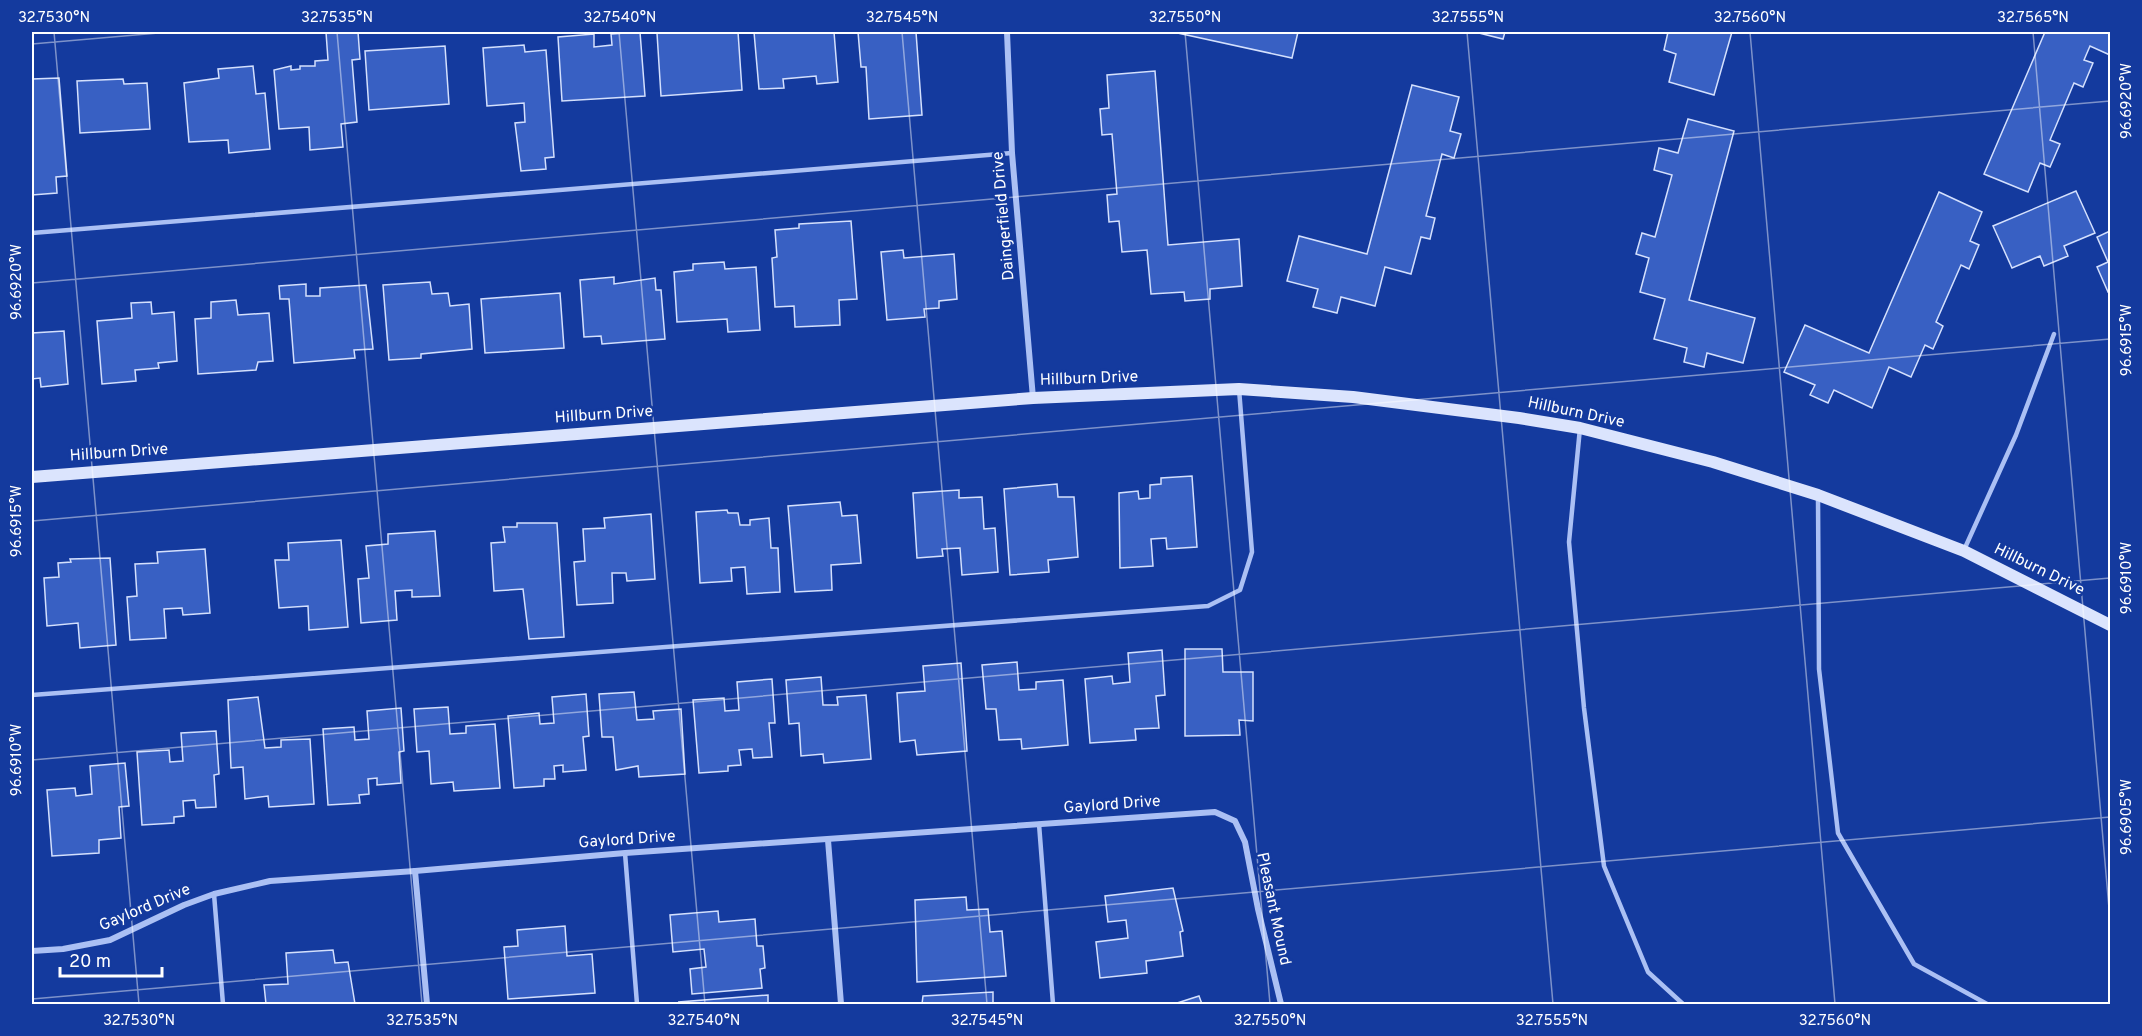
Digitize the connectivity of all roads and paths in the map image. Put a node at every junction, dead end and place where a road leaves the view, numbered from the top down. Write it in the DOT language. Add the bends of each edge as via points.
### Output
graph roads {
  1 [pos="1007,32"];
  2 [pos="1012,153"];
  3 [pos="32,232"];
  4 [pos="2054,334"];
  5 [pos="1239,390"];
  6 [pos="1033,398"];
  7 [pos="1580,428"];
  8 [pos="32,477"];
  9 [pos="1818,495"];
  10 [pos="1964,551"];
  11 [pos="2110,625"];
  12 [pos="32,695"];
  13 [pos="1235,821"];
  14 [pos="1039,824"];
  15 [pos="828,840"];
  16 [pos="625,853"];
  17 [pos="415,872"];
  18 [pos="214,894"];
  19 [pos="32,951"];
  20 [pos="223,1005"];
  21 [pos="427,1005"];
  22 [pos="637,1005"];
  23 [pos="841,1005"];
  24 [pos="1053,1005"];
  25 [pos="1281,1005"];
  26 [pos="1683,1005"];
  27 [pos="1987,1005"];
  1 -- 2 [label="street, Daingerfield Drive"];
  2 -- 3 [label="lane"];
  2 -- 6 [label="street, Daingerfield Drive"];
  4 -- 10 [label="lane" via="2016,435"];
  5 -- 6 [label="street, Hillburn Drive"];
  5 -- 7 [label="street, Hillburn Drive" via="1353,397"];
  5 -- 12 [label="lane" via="1252,552 1240,590 1208,606"];
  6 -- 8 [label="street, Hillburn Drive"];
  7 -- 9 [label="street, Hillburn Drive" via="1713,462"];
  7 -- 26 [label="lane" via="1569,542 1604,866 1648,972"];
  9 -- 10 [label="street, Hillburn Drive"];
  9 -- 27 [label="lane" via="1820,669 1838,833 1914,964"];
  10 -- 11 [label="street, Hillburn Drive"];
  13 -- 14 [label="street, Gaylord Drive" via="1215,812"];
  13 -- 25 [label="street, Pleasant Mound" via="1245,842"];
  14 -- 15 [label="street, Gaylord Drive"];
  14 -- 24 [label="lane"];
  15 -- 16 [label="street, Gaylord Drive"];
  15 -- 23 [label="street"];
  16 -- 17 [label="street, Gaylord Drive"];
  16 -- 22 [label="lane"];
  17 -- 18 [label="street, Gaylord Drive" via="270,881"];
  17 -- 21 [label="street"];
  18 -- 19 [label="street, Gaylord Drive" via="110,940"];
  18 -- 20 [label="lane"];
}
